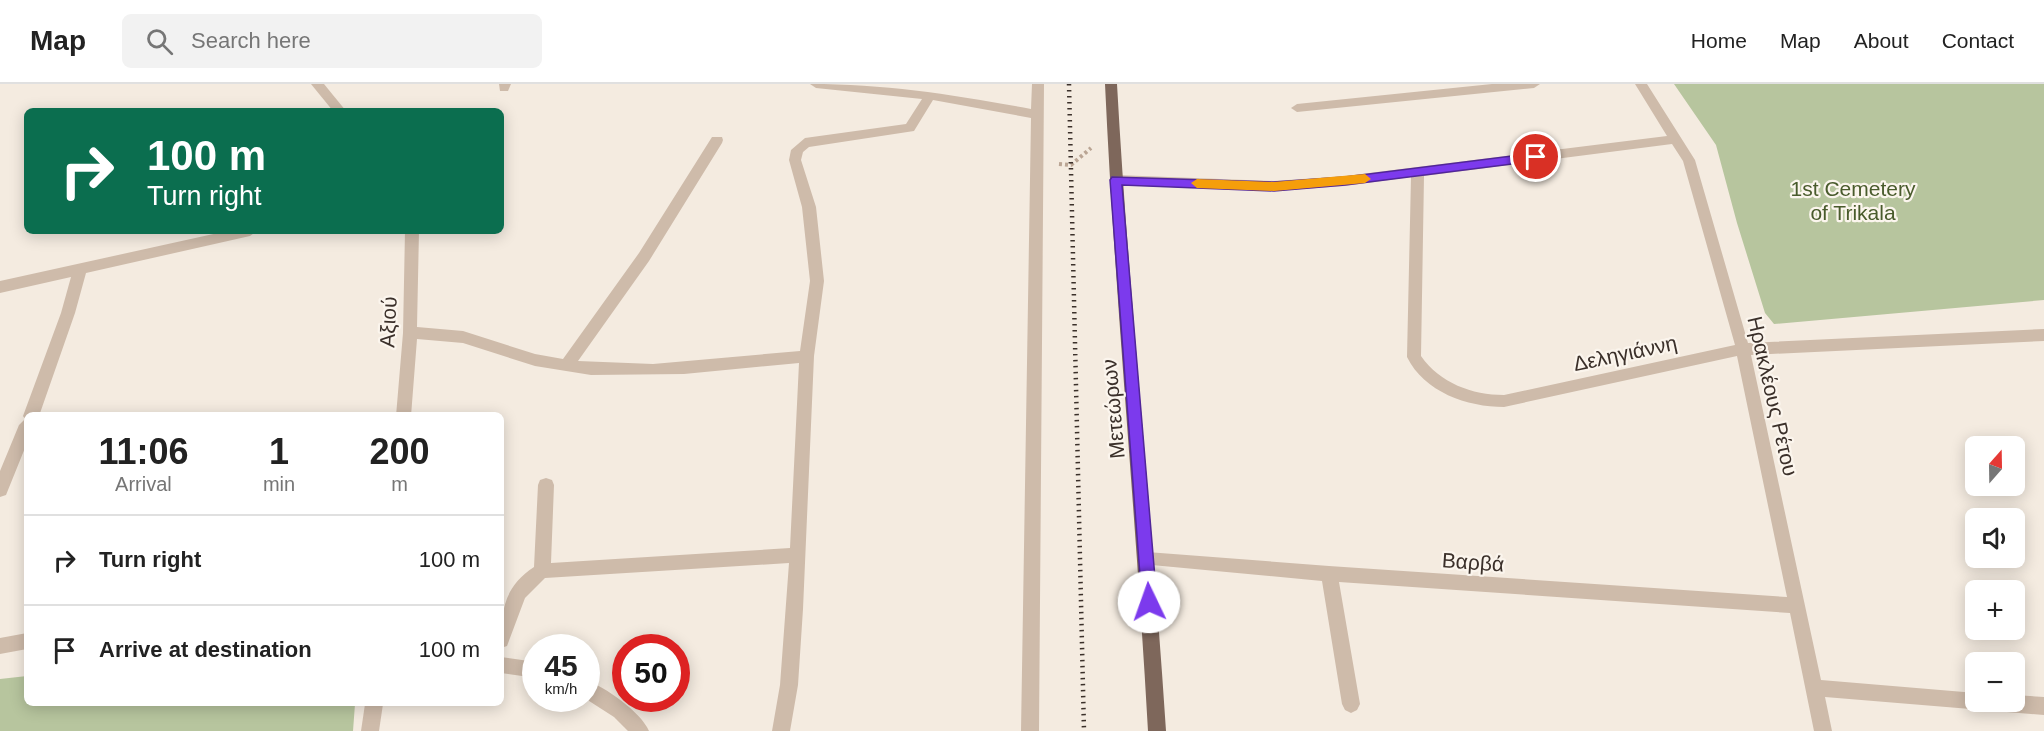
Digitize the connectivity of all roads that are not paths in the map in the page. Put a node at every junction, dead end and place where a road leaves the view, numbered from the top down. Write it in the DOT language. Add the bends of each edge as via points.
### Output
graph roads {
  1 [pos="317,84"];
  2 [pos="816,84"];
  3 [pos="1038,84"];
  4 [pos="1111,84"];
  5 [pos="1534,84"];
  6 [pos="1641,84"];
  7 [pos="930,95"];
  8 [pos="337,108"];
  9 [pos="1297,108"];
  10 [pos="1039,115"];
  11 [pos="717,140"];
  12 [pos="1677,140"];
  13 [pos="1418,172"];
  14 [pos="1116,180"];
  15 [pos="237,234"];
  16 [pos="412,234"];
  17 [pos="80,269"];
  18 [pos="0,287"];
  19 [pos="410,333"];
  20 [pos="2044,335"];
  21 [pos="1743,349"];
  22 [pos="807,356"];
  23 [pos="566,366"];
  24 [pos="32,412"];
  25 [pos="403,412"];
  26 [pos="24,432"];
  27 [pos="546,485"];
  28 [pos="0,490"];
  29 [pos="797,555"];
  30 [pos="1147,559"];
  31 [pos="542,571"];
  32 [pos="1329,574"];
  33 [pos="1797,606"];
  34 [pos="504,632"];
  35 [pos="24,642"];
  36 [pos="0,646"];
  37 [pos="504,665"];
  38 [pos="522,667"];
  39 [pos="1814,688"];
  40 [pos="600,697"];
  41 [pos="1965,701"];
  42 [pos="1351,704"];
  43 [pos="2025,705"];
  44 [pos="374,706"];
  45 [pos="2044,706"];
  46 [pos="370,731"];
  47 [pos="640,731"];
  48 [pos="782,731"];
  49 [pos="1030,731"];
  50 [pos="1157,731"];
  51 [pos="1823,731"];
  1 -- 8 [label="street"];
  2 -- 7 [label="street"];
  3 -- 10 [label="street"];
  4 -- 14 [label="main road, Μετεώρων"];
  5 -- 9 [label="street"];
  6 -- 12 [label="street, Ηρακλέους Ρέτου"];
  7 -- 10 [label="street"];
  7 -- 22 [label="street" via="910,129 805,143 797,150 795,160 809,207 817,281"];
  10 -- 49 [label="street"];
  11 -- 23 [label="street" via="644,257"];
  12 -- 13 [label="street"];
  12 -- 21 [label="street, Ηρακλέους Ρέτου" via="1689,160"];
  13 -- 14 [label="street" via="1274,186"];
  13 -- 21 [label="street, Δεληγιάννη" via="1414,357 1420,368 1436,381 1479,400 1504,401"];
  14 -- 30 [label="main road, Μετεώρων"];
  15 -- 17 [label="street"];
  16 -- 19 [label="street, Αξιού"];
  17 -- 18 [label="street"];
  17 -- 24 [label="street"];
  19 -- 23 [label="street" via="456,336"];
  19 -- 25 [label="street, Αξιού"];
  20 -- 21 [label="street, Δεληγιάννη"];
  21 -- 33 [label="street, Ηρακλέους Ρέτου"];
  22 -- 23 [label="street" via="624,371"];
  22 -- 29 [label="street"];
  26 -- 28 [label="street"];
  27 -- 31 [label="street"];
  29 -- 31 [label="street"];
  29 -- 48 [label="street" via="789,685"];
  30 -- 32 [label="street, Βαρβά"];
  30 -- 50 [label="main road, Μετεώρων"];
  31 -- 34 [label="street" via="519,590"];
  32 -- 33 [label="street, Βαρβά"];
  32 -- 42 [label="street"];
  33 -- 39 [label="street, Ηρακλέους Ρέτου"];
  35 -- 36 [label="street"];
  37 -- 38 [label="street"];
  39 -- 41 [label="street"];
  39 -- 51 [label="street, Ηρακλέους Ρέτου"];
  40 -- 47 [label="street"];
  43 -- 45 [label="street"];
  44 -- 46 [label="street"];
}
